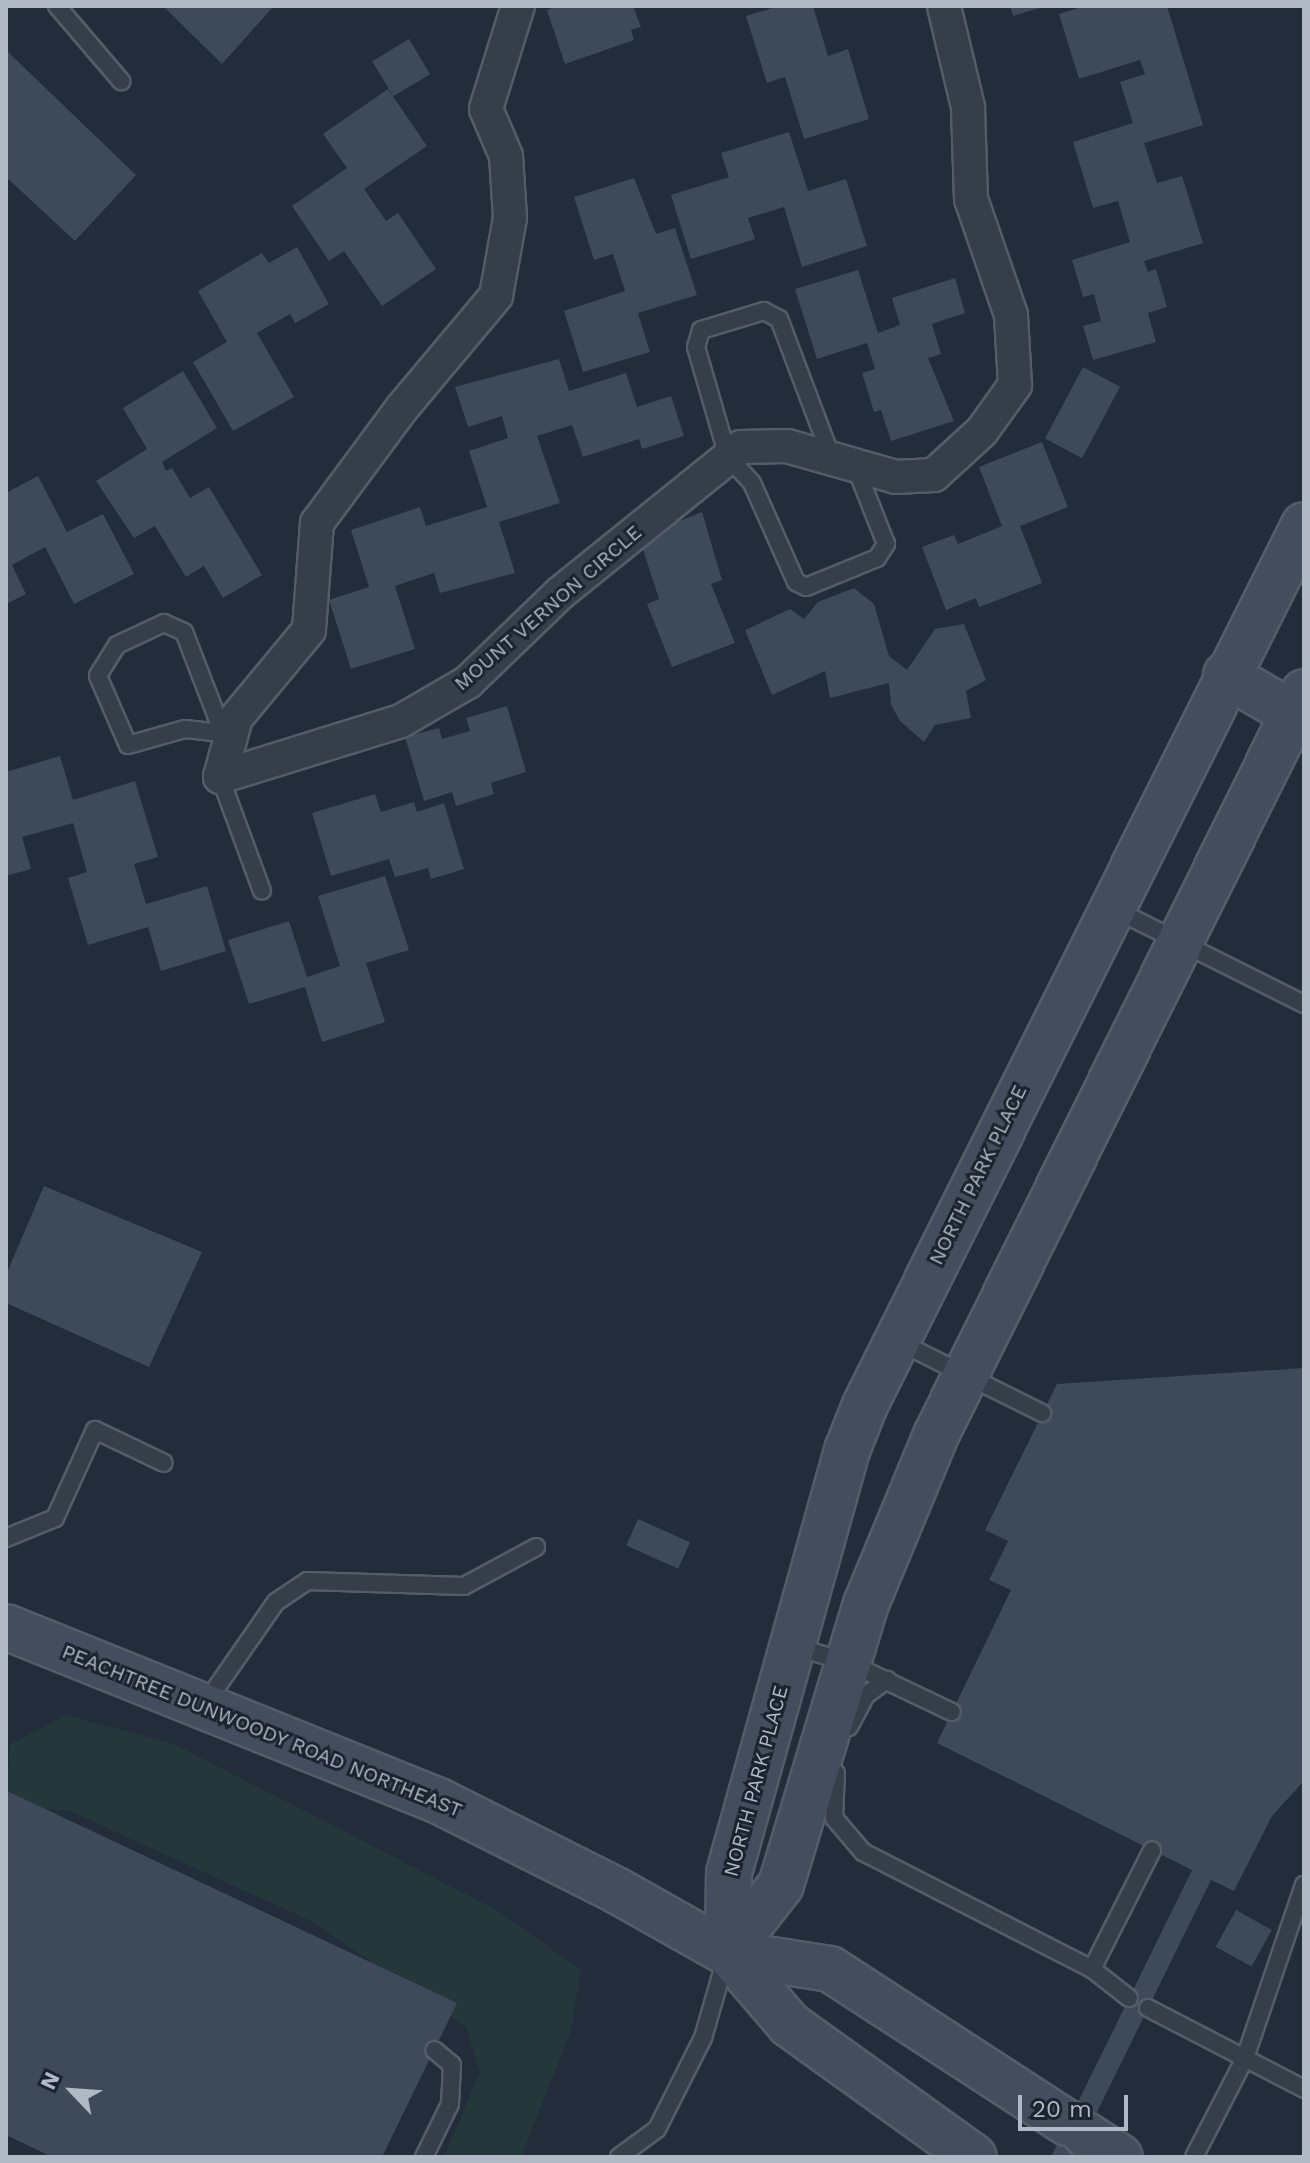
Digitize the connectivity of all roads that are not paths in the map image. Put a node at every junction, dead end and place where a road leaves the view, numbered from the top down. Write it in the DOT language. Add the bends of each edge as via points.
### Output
graph roads {
  1 [pos="57,6"];
  2 [pos="518,6"];
  3 [pos="944,6"];
  4 [pos="121,81"];
  5 [pos="728,457"];
  6 [pos="845,464"];
  7 [pos="1304,525"];
  8 [pos="1226,675"];
  9 [pos="1298,703"];
  10 [pos="228,734"];
  11 [pos="220,777"];
  12 [pos="262,891"];
  13 [pos="1111,908"];
  14 [pos="1180,942"];
  15 [pos="1304,1004"];
  16 [pos="896,1340"];
  17 [pos="965,1375"];
  18 [pos="1042,1413"];
  19 [pos="164,1463"];
  20 [pos="6,1538"];
  21 [pos="536,1547"];
  22 [pos="8,1633"];
  23 [pos="792,1645"];
  24 [pos="847,1662"];
  25 [pos="887,1680"];
  26 [pos="205,1704"];
  27 [pos="952,1712"];
  28 [pos="1152,1850"];
  29 [pos="1304,1885"];
  30 [pos="728,1953"];
  31 [pos="1092,1969"];
  32 [pos="1129,1998"];
  33 [pos="1148,2008"];
  34 [pos="434,2050"];
  35 [pos="1245,2058"];
  36 [pos="1304,2089"];
  37 [pos="1091,2138"];
  38 [pos="631,2155"];
  39 [pos="424,2157"];
  40 [pos="974,2157"];
  41 [pos="1194,2157"];
  1 -- 4 [label="lane"];
  2 -- 10 [label="street" via="486,109 506,156 510,218 496,296 402,408 317,523 309,630"];
  3 -- 6 [label="street, MOUNT VERNON CIRCLE" via="968,107 971,199 1011,315 1015,385 982,431 934,475 896,477"];
  5 -- 6 [label="street, MOUNT VERNON CIRCLE" via="741,447 787,446"];
  5 -- 6 [label="lane" via="752,483 796,582 806,587 877,558 886,544"];
  5 -- 6 [label="lane" via="696,347 701,330 764,311 779,319"];
  5 -- 11 [label="street, MOUNT VERNON CIRCLE" via="559,594 468,682 401,721"];
  7 -- 8 [label="street, NORTH PARK PLACE"];
  8 -- 9 [label="street"];
  8 -- 13 [label="street, NORTH PARK PLACE"];
  9 -- 14 [label="street"];
  10 -- 10 [label="lane" via="185,729 128,745 98,676 117,645 164,623 184,632"];
  10 -- 11 [label="street"];
  11 -- 12 [label="lane"];
  13 -- 14 [label="lane"];
  13 -- 16 [label="street, NORTH PARK PLACE"];
  14 -- 15 [label="lane"];
  14 -- 17 [label="street"];
  16 -- 17 [label="lane"];
  16 -- 23 [label="street, NORTH PARK PLACE" via="848,1448"];
  17 -- 18 [label="lane"];
  17 -- 24 [label="street" via="902,1512"];
  19 -- 20 [label="lane" via="95,1430 55,1518"];
  21 -- 26 [label="lane" via="464,1586 307,1581 276,1602"];
  22 -- 26 [label="street, PEACHTREE DUNWOODY ROAD NORTHEAST"];
  23 -- 24 [label="lane"];
  23 -- 30 [label="street, NORTH PARK PLACE" via="729,1873"];
  24 -- 25 [label="lane"];
  24 -- 30 [label="street" via="781,1885"];
  25 -- 27 [label="lane"];
  25 -- 31 [label="lane" via="866,1695 843,1749 832,1787 834,1818 863,1852"];
  26 -- 30 [label="street, PEACHTREE DUNWOODY ROAD NORTHEAST" via="439,1801"];
  28 -- 31 [label="lane"];
  29 -- 35 [label="lane"];
  30 -- 37 [label="street, PEACHTREE DUNWOODY ROAD NORTHEAST" via="830,1969"];
  30 -- 38 [label="lane" via="696,2051 657,2129"];
  30 -- 40 [label="street, PEACHTREE DUNWOODY ROAD NORTHEAST" via="790,2025"];
  31 -- 32 [label="lane"];
  33 -- 35 [label="lane"];
  34 -- 39 [label="lane" via="452,2065 450,2104"];
  35 -- 36 [label="lane"];
  35 -- 41 [label="lane"];
}
